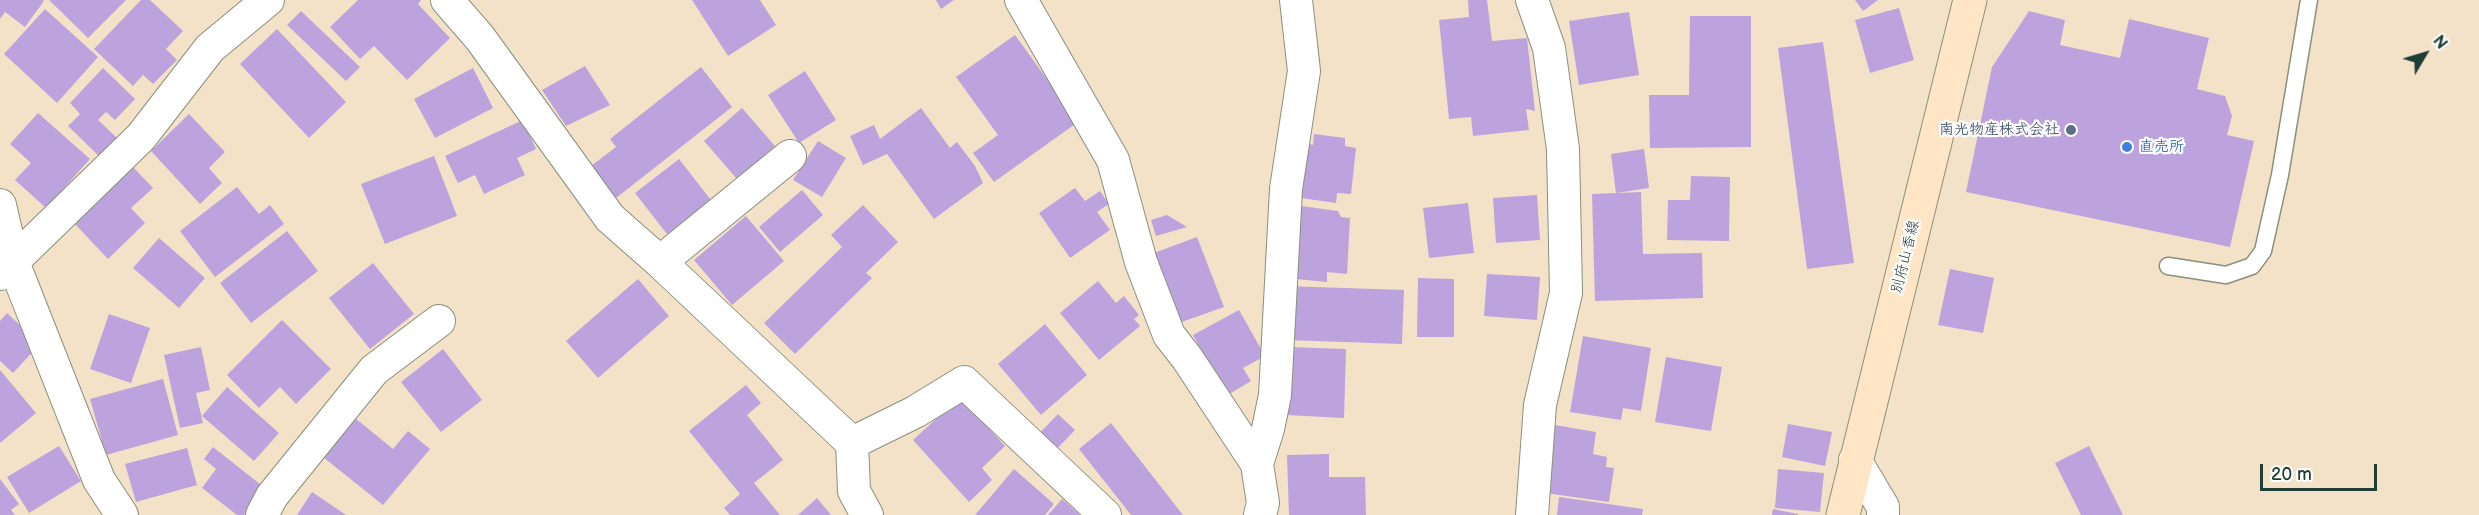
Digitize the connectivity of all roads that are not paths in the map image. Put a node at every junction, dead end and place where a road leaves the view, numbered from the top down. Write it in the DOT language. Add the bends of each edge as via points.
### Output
graph roads {
  1 [pos="268,0"];
  2 [pos="447,0"];
  3 [pos="1021,0"];
  4 [pos="1296,0"];
  5 [pos="1532,0"];
  6 [pos="1970,0"];
  7 [pos="2309,0"];
  8 [pos="790,156"];
  9 [pos="0,205"];
  10 [pos="660,262"];
  11 [pos="2168,266"];
  12 [pos="7,268"];
  13 [pos="439,321"];
  14 [pos="852,443"];
  15 [pos="1856,460"];
  16 [pos="1257,464"];
  17 [pos="122,515"];
  18 [pos="262,515"];
  19 [pos="867,515"];
  20 [pos="1105,515"];
  21 [pos="1260,515"];
  22 [pos="1532,515"];
  23 [pos="1843,515"];
  24 [pos="1883,515"];
  1 -- 12 [label="street" via="210,48 141,137"];
  2 -- 10 [label="street" via="480,38 610,218"];
  3 -- 16 [label="street" via="1113,160 1141,262 1169,335"];
  4 -- 16 [label="street" via="1304,71 1286,189 1275,395"];
  5 -- 22 [label="street" via="1549,48 1563,149 1566,293 1540,405"];
  6 -- 15 [label="main road, 別府山香線"];
  7 -- 11 [label="lane" via="2280,175 2263,251 2252,266 2226,275"];
  8 -- 10 [label="street"];
  9 -- 12 [label="street"];
  10 -- 14 [label="street"];
  12 -- 17 [label="street" via="99,480"];
  13 -- 18 [label="street" via="374,370 272,496"];
  14 -- 19 [label="street" via="854,491"];
  14 -- 20 [label="street" via="964,382"];
  15 -- 23 [label="main road, 別府山香線"];
  15 -- 24 [label="street" via="1883,507"];
  16 -- 21 [label="street" via="1263,503"];
}
